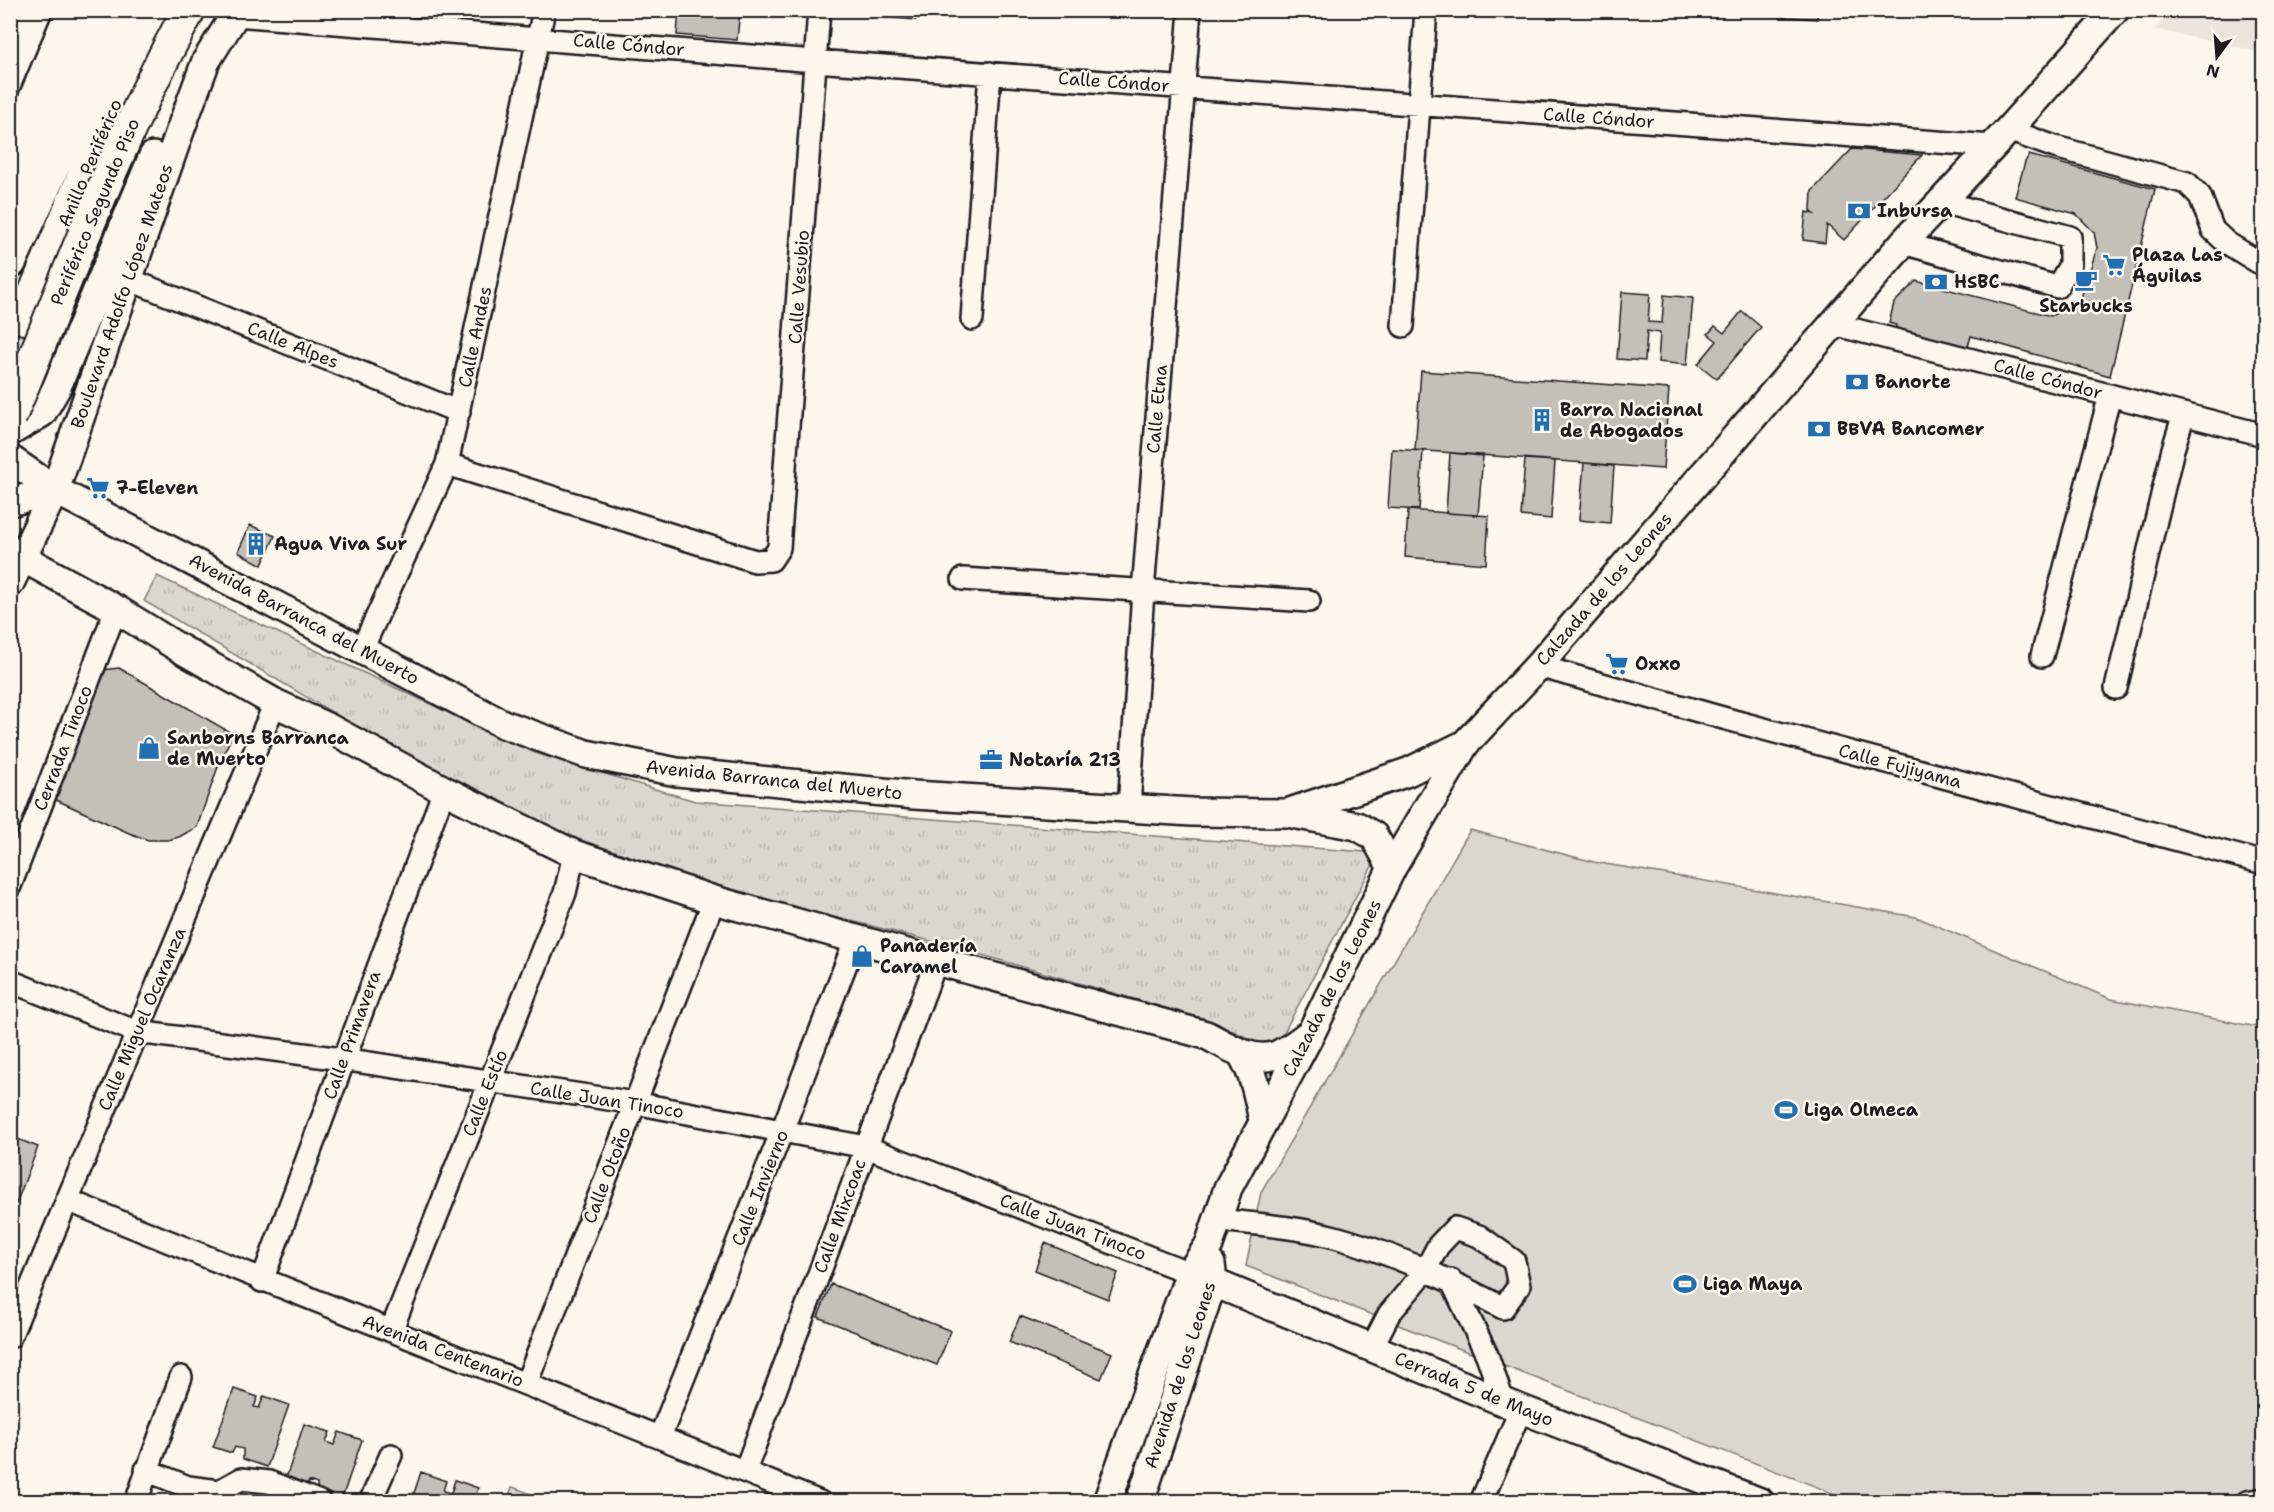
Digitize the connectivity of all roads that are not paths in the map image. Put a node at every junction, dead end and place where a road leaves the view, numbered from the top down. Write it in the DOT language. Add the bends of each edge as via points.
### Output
graph roads {
  1 [pos="70,10"];
  2 [pos="100,10"];
  3 [pos="129,10"];
  4 [pos="160,10"];
  5 [pos="189,10"];
  6 [pos="544,10"];
  7 [pos="819,10"];
  8 [pos="1190,10"];
  9 [pos="1426,10"];
  10 [pos="2115,10"];
  11 [pos="237,13"];
  12 [pos="539,38"];
  13 [pos="815,61"];
  14 [pos="207,62"];
  15 [pos="990,73"];
  16 [pos="1183,87"];
  17 [pos="1418,104"];
  18 [pos="2000,138"];
  19 [pos="10,152"];
  20 [pos="1941,202"];
  21 [pos="10,205"];
  22 [pos="1903,243"];
  23 [pos="10,262"];
  24 [pos="2258,262"];
  25 [pos="128,279"];
  26 [pos="24,318"];
  27 [pos="972,320"];
  28 [pos="1833,324"];
  29 [pos="1403,326"];
  30 [pos="2110,395"];
  31 [pos="10,400"];
  32 [pos="459,412"];
  33 [pos="42,413"];
  34 [pos="2184,414"];
  35 [pos="10,417"];
  36 [pos="10,432"];
  37 [pos="2264,435"];
  38 [pos="10,459"];
  39 [pos="447,464"];
  40 [pos="55,490"];
  41 [pos="10,502"];
  42 [pos="17,555"];
  43 [pos="963,579"];
  44 [pos="10,583"];
  45 [pos="1143,591"];
  46 [pos="1309,601"];
  47 [pos="116,609"];
  48 [pos="362,649"];
  49 [pos="2042,656"];
  50 [pos="1538,666"];
  51 [pos="2116,688"];
  52 [pos="275,703"];
  53 [pos="1466,744"];
  54 [pos="444,790"];
  55 [pos="1129,808"];
  56 [pos="1287,813"];
  57 [pos="574,854"];
  58 [pos="2264,863"];
  59 [pos="1392,868"];
  60 [pos="10,886"];
  61 [pos="714,900"];
  62 [pos="856,938"];
  63 [pos="936,962"];
  64 [pos="10,981"];
  65 [pos="137,1032"];
  66 [pos="1311,1033"];
  67 [pos="1241,1053"];
  68 [pos="342,1059"];
  69 [pos="489,1081"];
  70 [pos="635,1103"];
  71 [pos="1263,1120"];
  72 [pos="782,1131"];
  73 [pos="866,1147"];
  74 [pos="67,1200"];
  75 [pos="1217,1220"];
  76 [pos="1209,1245"];
  77 [pos="1425,1271"];
  78 [pos="1202,1277"];
  79 [pos="1451,1280"];
  80 [pos="262,1281"];
  81 [pos="391,1332"];
  82 [pos="10,1337"];
  83 [pos="1372,1347"];
  84 [pos="181,1377"];
  85 [pos="526,1384"];
  86 [pos="1512,1405"];
  87 [pos="660,1437"];
  88 [pos="391,1455"];
  89 [pos="146,1470"];
  90 [pos="746,1471"];
  91 [pos="2264,1499"];
  92 [pos="136,1502"];
  93 [pos="320,1502"];
  94 [pos="370,1502"];
  95 [pos="820,1502"];
  96 [pos="1107,1502"];
  97 [pos="1140,1502"];
  98 [pos="1481,1502"];
  99 [pos="1760,1502"];
  100 [pos="2247,1502"];
  1 -- 19 [label="main road"];
  2 -- 21 [label="highway"];
  3 -- 23 [label="highway, Anillo Periférico" via="110,41"];
  4 -- 26 [label="highway, Anillo Periférico" via="134,58"];
  5 -- 35 [label="highway, Periférico Segundo Piso, bridge" via="155,72 109,172"];
  6 -- 12 [label="street, Calle Andes"];
  7 -- 13 [label="street, Calle Vesubio"];
  8 -- 16 [label="street, Calle Etna"];
  9 -- 17 [label="street"];
  10 -- 18 [label="main road, Calzada de los Leones"];
  11 -- 12 [label="street, Calle Cóndor"];
  11 -- 14 [label="main road, Boulevard Adolfo López Mateos"];
  12 -- 13 [label="street, Calle Cóndor"];
  12 -- 32 [label="street, Calle Andes"];
  13 -- 15 [label="street, Calle Cóndor"];
  13 -- 39 [label="street, Calle Vesubio" via="779,548 771,560 755,561"];
  14 -- 25 [label="main road, Boulevard Adolfo López Mateos"];
  14 -- 33 [label="main road" via="166,125 56,389"];
  15 -- 16 [label="street, Calle Cóndor"];
  15 -- 27 [label="street"];
  16 -- 17 [label="street, Calle Cóndor"];
  16 -- 45 [label="street, Calle Etna"];
  17 -- 18 [label="street, Calle Cóndor"];
  17 -- 29 [label="street"];
  18 -- 20 [label="main road, Calzada de los Leones"];
  18 -- 24 [label="street, Calle Cóndor" via="2055,147 2187,183 2200,196 2213,230"];
  20 -- 22 [label="main road, Calzada de los Leones"];
  20 -- 22 [label="street" via="2070,237 2070,265 2057,287"];
  22 -- 28 [label="main road, Calzada de los Leones"];
  25 -- 32 [label="street, Calle Alpes"];
  25 -- 40 [label="main road, Boulevard Adolfo López Mateos"];
  28 -- 30 [label="street, Calle Cóndor"];
  28 -- 50 [label="main road, Calzada de los Leones"];
  30 -- 34 [label="street, Calle Cóndor"];
  30 -- 49 [label="street"];
  31 -- 33 [label="main road"];
  32 -- 39 [label="street, Calle Andes"];
  33 -- 36 [label="main road"];
  34 -- 37 [label="street, Calle Cóndor"];
  34 -- 51 [label="street"];
  38 -- 40 [label="main road, Avenida Barranca del Muerto"];
  39 -- 48 [label="street, Calle Andes"];
  40 -- 41 [label="main road"];
  40 -- 42 [label="main road, Boulevard Adolfo López Mateos"];
  40 -- 48 [label="main road, Avenida Barranca del Muerto"];
  42 -- 44 [label="main road, Boulevard Adolfo López Mateos"];
  42 -- 47 [label="main road"];
  43 -- 45 [label="street"];
  45 -- 46 [label="street"];
  45 -- 55 [label="street, Calle Etna"];
  47 -- 52 [label="main road"];
  47 -- 60 [label="street, Cerrada Tinoco"];
  48 -- 55 [label="main road, Avenida Barranca del Muerto" via="503,724 597,756 689,773 914,795"];
  50 -- 53 [label="main road, Calzada de los Leones"];
  50 -- 58 [label="street, Calle Fujiyama"];
  52 -- 54 [label="main road"];
  52 -- 65 [label="street, Calle Miguel Ocaranza"];
  53 -- 56 [label="main road, Avenida Barranca del Muerto" via="1408,772"];
  53 -- 59 [label="main road, Calzada de los Leones"];
  54 -- 57 [label="main road"];
  54 -- 68 [label="street, Calle Primavera"];
  55 -- 56 [label="main road, Avenida Barranca del Muerto"];
  56 -- 59 [label="main road, Avenida Barranca del Muerto" via="1357,826 1374,836"];
  57 -- 61 [label="main road"];
  57 -- 69 [label="street, Calle Estío" via="565,893"];
  59 -- 66 [label="main road, Calzada de los Leones"];
  61 -- 62 [label="main road"];
  61 -- 70 [label="street, Calle Otoño"];
  62 -- 63 [label="main road"];
  62 -- 72 [label="street, Calle Invierno"];
  63 -- 67 [label="main road" via="1206,1035"];
  63 -- 73 [label="street, Calle Mixcoac"];
  64 -- 65 [label="street, Calle Juan Tinoco"];
  65 -- 68 [label="street, Calle Juan Tinoco"];
  65 -- 74 [label="street, Calle Miguel Ocaranza"];
  66 -- 67 [label="main road" via="1274,1056"];
  66 -- 71 [label="main road, Calzada de los Leones"];
  67 -- 71 [label="main road" via="1253,1077"];
  68 -- 69 [label="street, Calle Juan Tinoco"];
  68 -- 80 [label="street, Calle Primavera"];
  69 -- 70 [label="street, Calle Juan Tinoco"];
  69 -- 81 [label="street, Calle Estío"];
  70 -- 72 [label="street, Calle Juan Tinoco"];
  70 -- 85 [label="street, Calle Otoño"];
  71 -- 75 [label="main road, Calzada de los Leones" via="1228,1188"];
  72 -- 73 [label="street, Calle Juan Tinoco"];
  72 -- 87 [label="street, Calle Invierno"];
  73 -- 78 [label="street, Calle Juan Tinoco"];
  73 -- 90 [label="street, Calle Mixcoac"];
  74 -- 80 [label="street, Avenida Centenario"];
  74 -- 82 [label="street, Calle Miguel Ocaranza"];
  75 -- 76 [label="main road, Calzada de los Leones"];
  75 -- 77 [label="street" via="1334,1237"];
  76 -- 78 [label="main road, Avenida de los Leones"];
  77 -- 79 [label="street"];
  77 -- 79 [label="street" via="1438,1246 1455,1228 1479,1236 1514,1261 1519,1286 1503,1308"];
  77 -- 83 [label="street" via="1389,1314"];
  78 -- 83 [label="main road, Cerrada 5 de Mayo"];
  78 -- 96 [label="main road"];
  78 -- 97 [label="main road, Avenida de los Leones"];
  79 -- 86 [label="street"];
  80 -- 81 [label="street, Avenida Centenario"];
  81 -- 85 [label="street, Avenida Centenario"];
  83 -- 86 [label="main road, Cerrada 5 de Mayo"];
  84 -- 89 [label="street"];
  85 -- 87 [label="street, Avenida Centenario"];
  86 -- 98 [label="street"];
  86 -- 99 [label="main road, Cerrada 5 de Mayo"];
  87 -- 90 [label="street, Avenida Centenario"];
  88 -- 94 [label="street"];
  89 -- 92 [label="street"];
  89 -- 93 [label="street" via="188,1487 219,1491 241,1479 269,1482"];
  90 -- 95 [label="street, Avenida Centenario"];
  91 -- 100 [label="street"];
}
